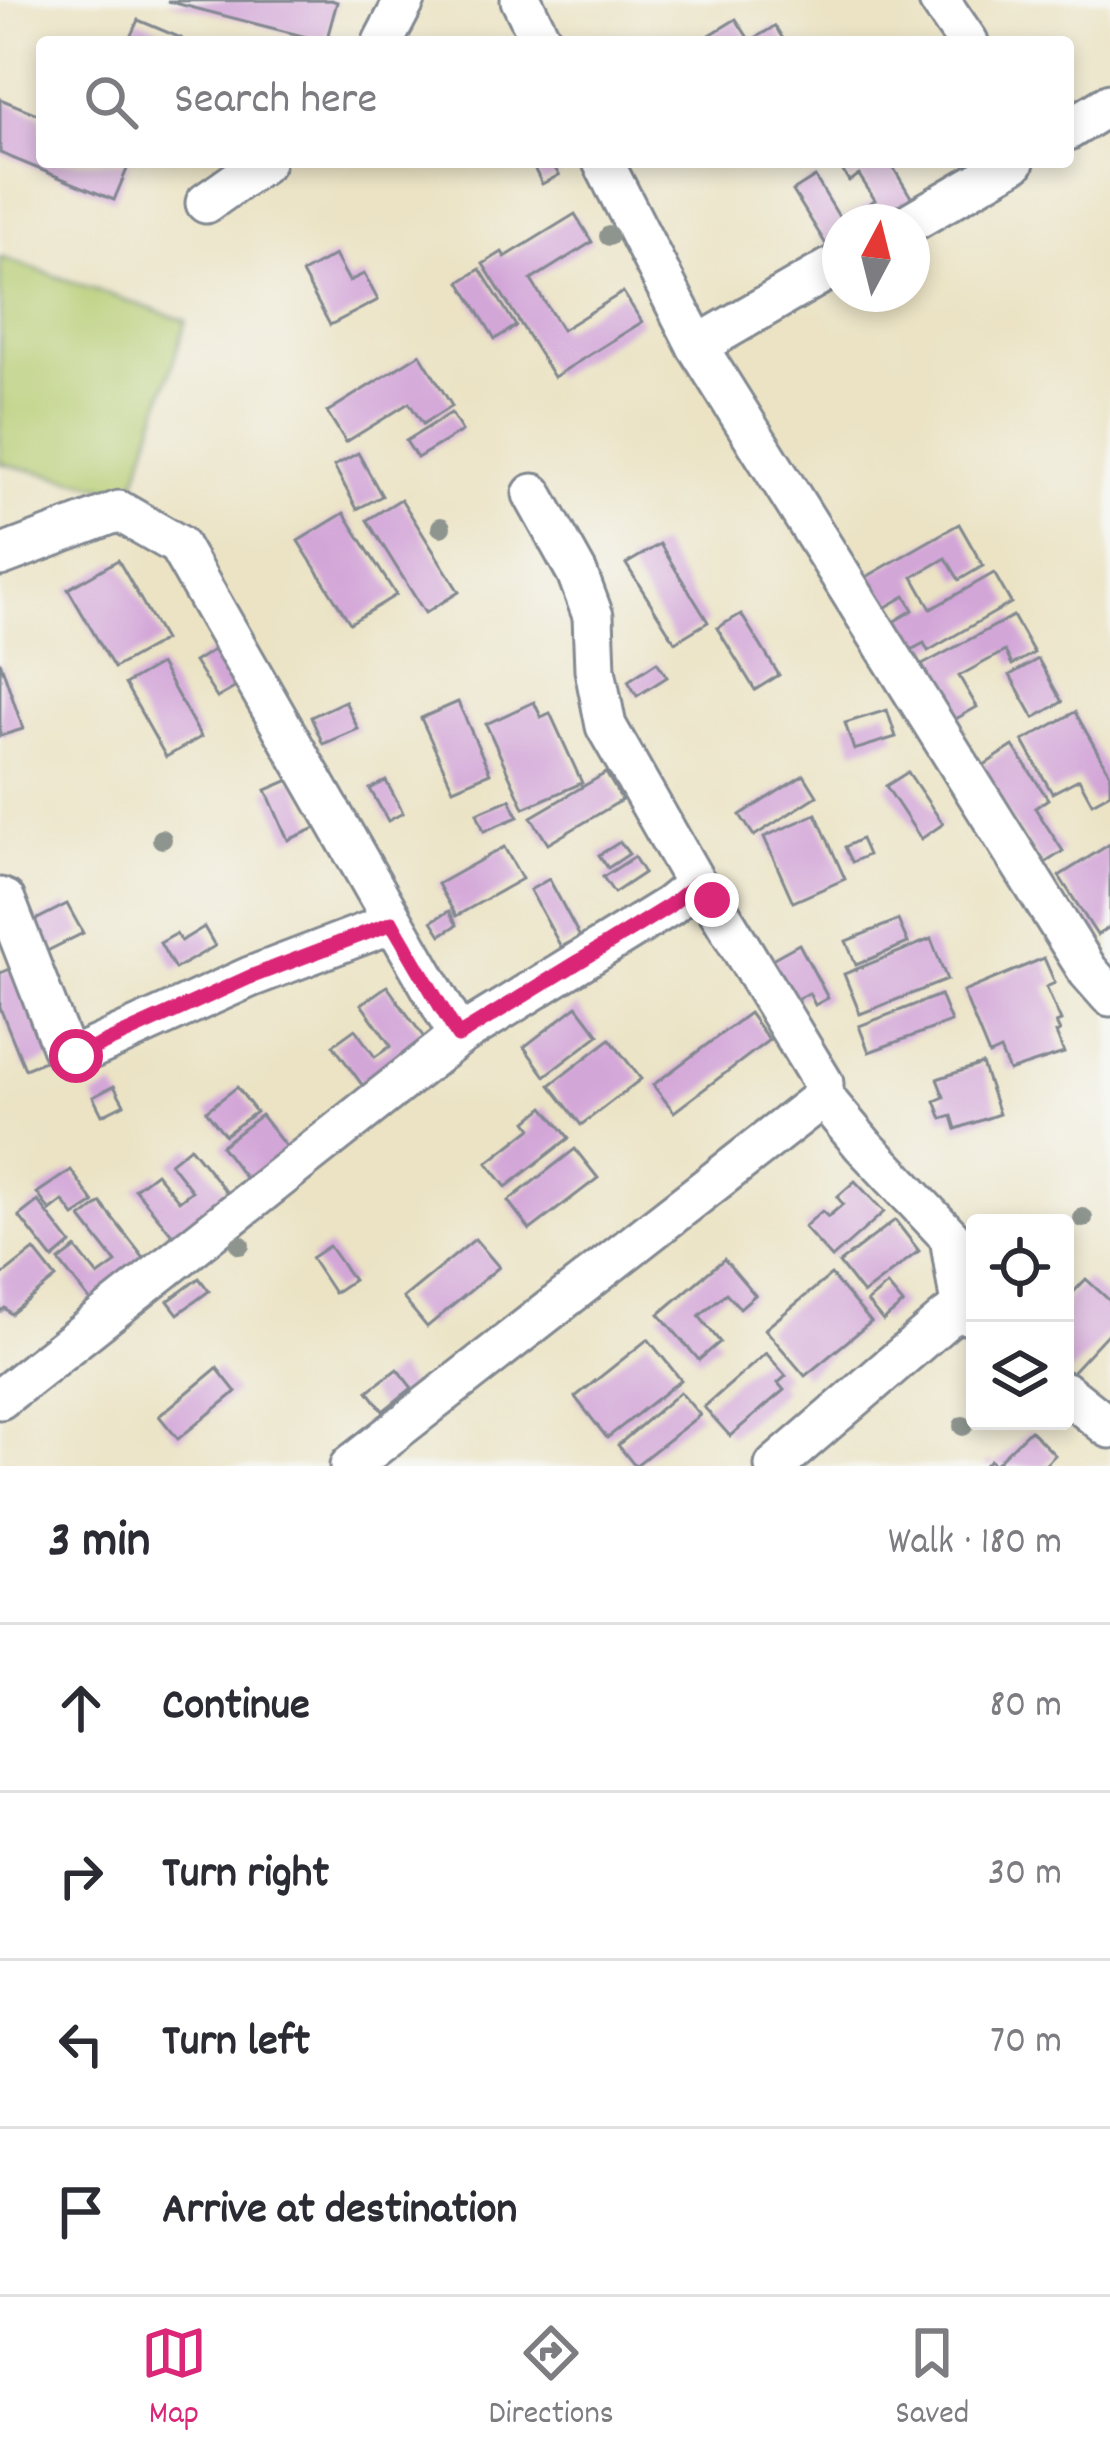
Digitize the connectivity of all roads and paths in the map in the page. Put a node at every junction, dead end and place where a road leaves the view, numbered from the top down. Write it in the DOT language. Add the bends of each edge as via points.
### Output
graph roads {
  1 [pos="405,0"];
  2 [pos="521,0"];
  3 [pos="939,0"];
  4 [pos="386,36"];
  5 [pos="539,36"];
  6 [pos="964,36"];
  7 [pos="1110,104"];
  8 [pos="1074,126"];
  9 [pos="255,168"];
  10 [pos="606,168"];
  11 [pos="1004,168"];
  12 [pos="206,202"];
  13 [pos="930,211"];
  14 [pos="822,273"];
  15 [pos="697,346"];
  16 [pos="533,494"];
  17 [pos="0,556"];
  18 [pos="696,884"];
  19 [pos="0,898"];
  20 [pos="392,923"];
  21 [pos="1110,996"];
  22 [pos="458,1036"];
  23 [pos="824,1096"];
  24 [pos="966,1302"];
  25 [pos="966,1314"];
  26 [pos="0,1399"];
  27 [pos="1074,1399"];
  28 [pos="1110,1428"];
  29 [pos="350,1466"];
  30 [pos="775,1466"];
  1 -- 4 [label="street"];
  2 -- 5 [label="street"];
  3 -- 6 [label="street"];
  7 -- 8 [label="street"];
  9 -- 12 [label="street"];
  10 -- 15 [label="street"];
  11 -- 13 [label="street"];
  14 -- 15 [label="street"];
  15 -- 21 [label="street"];
  16 -- 18 [label="street" via="593,616 606,726"];
  17 -- 20 [label="street" via="119,511 178,545"];
  18 -- 22 [label="street"];
  18 -- 23 [label="street"];
  19 -- 20 [label="street" via="64,1051 76,1056"];
  20 -- 22 [label="street"];
  22 -- 26 [label="street"];
  23 -- 24 [label="street" via="950,1237"];
  23 -- 29 [label="street"];
  25 -- 30 [label="street" via="947,1317"];
  27 -- 28 [label="street"];
}
